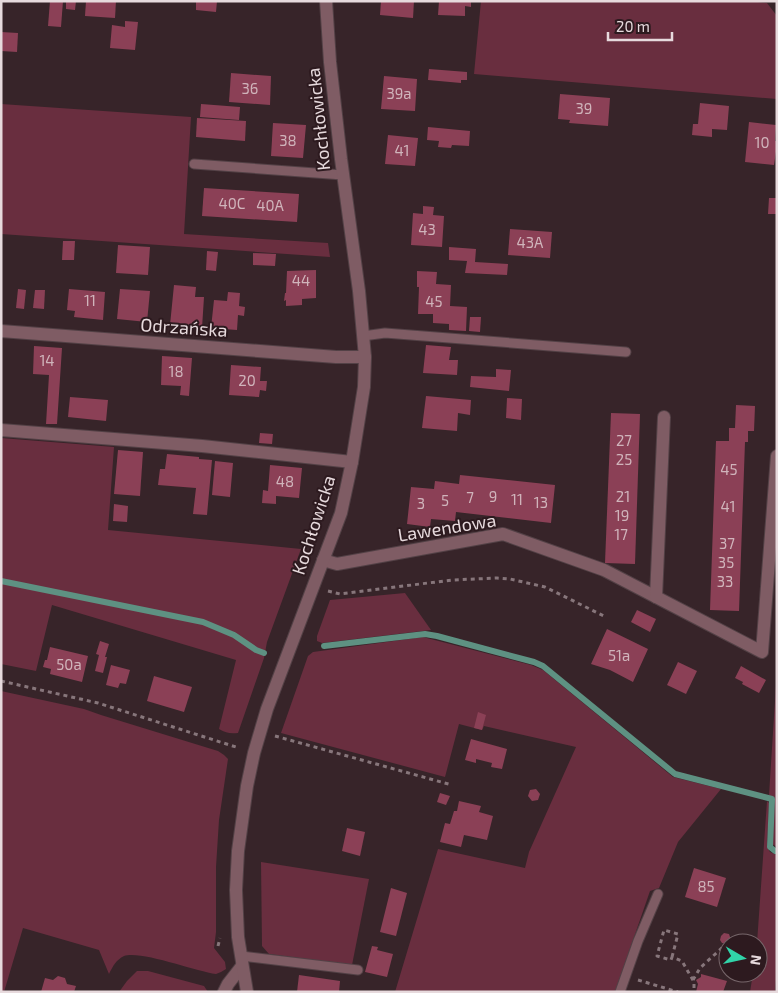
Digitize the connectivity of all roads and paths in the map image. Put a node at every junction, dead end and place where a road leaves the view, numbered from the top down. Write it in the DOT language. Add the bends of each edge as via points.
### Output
graph roads {
  1 [pos="326,1"];
  2 [pos="194,164"];
  3 [pos="343,175"];
  4 [pos="1,331"];
  5 [pos="363,336"];
  6 [pos="626,352"];
  7 [pos="365,357"];
  8 [pos="664,417"];
  9 [pos="1,430"];
  10 [pos="777,456"];
  11 [pos="352,462"];
  12 [pos="323,560"];
  13 [pos="312,587"];
  14 [pos="656,597"];
  15 [pos="604,616"];
  16 [pos="1,681"];
  17 [pos="259,732"];
  18 [pos="240,742"];
  19 [pos="238,748"];
  20 [pos="237,753"];
  21 [pos="254,753"];
  22 [pos="452,785"];
  23 [pos="658,894"];
  24 [pos="221,934"];
  25 [pos="218,946"];
  26 [pos="718,951"];
  27 [pos="672,957"];
  28 [pos="242,961"];
  29 [pos="358,970"];
  30 [pos="625,977"];
  31 [pos="693,980"];
  32 [pos="224,992"];
  33 [pos="247,992"];
  34 [pos="620,992"];
  35 [pos="678,992"];
  36 [pos="694,992"];
  1 -- 3 [label="street, Kochłowicka"];
  2 -- 3 [label="lane"];
  3 -- 5 [label="street, Kochłowicka"];
  4 -- 7 [label="street, Odrzańska"];
  5 -- 6 [label="lane" via="385,333"];
  5 -- 7 [label="street, Kochłowicka"];
  7 -- 11 [label="street, Kochłowicka" via="362,405"];
  8 -- 14 [label="street"];
  9 -- 11 [label="street"];
  10 -- 14 [label="street, Lawendowa" via="762,652"];
  11 -- 12 [label="street, Kochłowicka" via="341,513"];
  12 -- 13 [label="street, Kochłowicka"];
  12 -- 14 [label="street, Lawendowa" via="337,564 503,534 604,570"];
  13 -- 15 [label="path" via="340,594 452,580 510,579 545,587"];
  13 -- 17 [label="street, Kochłowicka"];
  16 -- 19 [label="path" via="98,703"];
  17 -- 21 [label="street, Kochłowicka"];
  17 -- 22 [label="path"];
  18 -- 19 [label="path"];
  19 -- 20 [label="path"];
  19 -- 21 [label="path"];
  21 -- 28 [label="street, Kochłowicka" via="243,809 238,860 236,910"];
  23 -- 30 [label="lane"];
  24 -- 25 [label="path"];
  26 -- 31 [label="path"];
  27 -- 27 [label="path" via="671,960 658,956 664,930 678,934"];
  27 -- 31 [label="path" via="682,961"];
  28 -- 29 [label="lane"];
  28 -- 32 [label="street"];
  28 -- 33 [label="street, Kochłowicka"];
  30 -- 34 [label="lane"];
  30 -- 35 [label="path"];
  31 -- 36 [label="path"];
}
